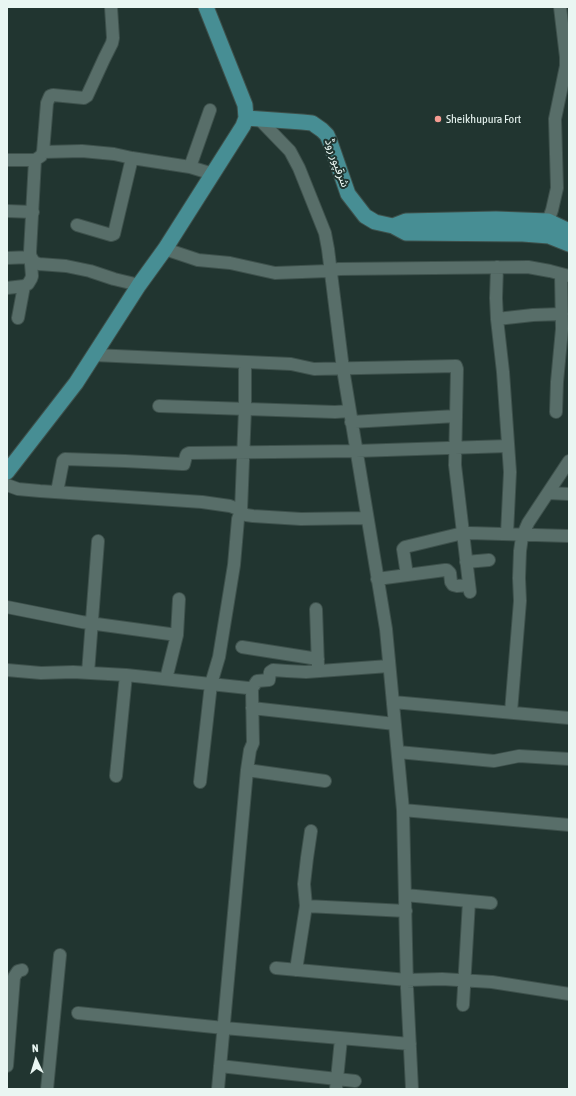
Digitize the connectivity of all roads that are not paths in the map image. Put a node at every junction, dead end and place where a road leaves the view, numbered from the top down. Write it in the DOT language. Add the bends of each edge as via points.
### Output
graph roads {
  1 [pos="111,7"];
  2 [pos="206,7"];
  3 [pos="560,7"];
  4 [pos="567,57"];
  5 [pos="561,87"];
  6 [pos="569,101"];
  7 [pos="210,110"];
  8 [pos="253,119"];
  9 [pos="39,156"];
  10 [pos="132,158"];
  11 [pos="7,160"];
  12 [pos="190,167"];
  13 [pos="212,174"];
  14 [pos="7,211"];
  15 [pos="32,212"];
  16 [pos="548,221"];
  17 [pos="77,224"];
  18 [pos="393,226"];
  19 [pos="569,231"];
  20 [pos="569,244"];
  21 [pos="164,249"];
  22 [pos="31,257"];
  23 [pos="7,258"];
  24 [pos="497,267"];
  25 [pos="331,270"];
  26 [pos="565,275"];
  27 [pos="139,285"];
  28 [pos="24,286"];
  29 [pos="7,288"];
  30 [pos="18,318"];
  31 [pos="498,319"];
  32 [pos="564,319"];
  33 [pos="94,356"];
  34 [pos="245,363"];
  35 [pos="343,369"];
  36 [pos="159,406"];
  37 [pos="245,409"];
  38 [pos="556,412"];
  39 [pos="350,416"];
  40 [pos="456,416"];
  41 [pos="508,446"];
  42 [pos="456,447"];
  43 [pos="244,452"];
  44 [pos="356,452"];
  45 [pos="569,461"];
  46 [pos="7,472"];
  47 [pos="7,484"];
  48 [pos="57,492"];
  49 [pos="548,493"];
  50 [pos="569,494"];
  51 [pos="240,511"];
  52 [pos="367,518"];
  53 [pos="463,533"];
  54 [pos="507,534"];
  55 [pos="524,534"];
  56 [pos="569,536"];
  57 [pos="98,541"];
  58 [pos="489,560"];
  59 [pos="466,562"];
  60 [pos="406,575"];
  61 [pos="377,579"];
  62 [pos="179,599"];
  63 [pos="7,607"];
  64 [pos="316,609"];
  65 [pos="92,623"];
  66 [pos="177,635"];
  67 [pos="242,647"];
  68 [pos="318,665"];
  69 [pos="389,666"];
  70 [pos="7,670"];
  71 [pos="88,673"];
  72 [pos="126,675"];
  73 [pos="166,679"];
  74 [pos="211,684"];
  75 [pos="251,690"];
  76 [pos="393,702"];
  77 [pos="252,708"];
  78 [pos="511,712"];
  79 [pos="569,718"];
  80 [pos="395,724"];
  81 [pos="398,752"];
  82 [pos="569,759"];
  83 [pos="247,770"];
  84 [pos="116,776"];
  85 [pos="325,781"];
  86 [pos="200,782"];
  87 [pos="403,810"];
  88 [pos="569,825"];
  89 [pos="312,831"];
  90 [pos="405,895"];
  91 [pos="469,901"];
  92 [pos="490,903"];
  93 [pos="306,906"];
  94 [pos="406,911"];
  95 [pos="60,955"];
  96 [pos="276,968"];
  97 [pos="22,970"];
  98 [pos="296,970"];
  99 [pos="407,980"];
  100 [pos="464,980"];
  101 [pos="569,994"];
  102 [pos="463,1005"];
  103 [pos="78,1013"];
  104 [pos="224,1028"];
  105 [pos="341,1039"];
  106 [pos="410,1044"];
  107 [pos="7,1066"];
  108 [pos="220,1066"];
  109 [pos="355,1081"];
  110 [pos="337,1084"];
  111 [pos="47,1089"];
  112 [pos="218,1089"];
  113 [pos="412,1089"];
  1 -- 9 [label="street" via="112,43 87,96 84,98 53,95 48,98"];
  2 -- 8 [label="main road" via="246,111"];
  3 -- 4 [label="street"];
  4 -- 5 [label="street"];
  5 -- 6 [label="street"];
  5 -- 16 [label="street" via="555,118 557,188"];
  7 -- 12 [label="street"];
  8 -- 13 [label="main road" via="241,130"];
  8 -- 18 [label="main road, شرقپور روڈ" via="312,123 322,130 330,142 348,194 358,208 375,222"];
  8 -- 25 [label="street" via="290,151 299,168 325,233"];
  9 -- 10 [label="street" via="82,152"];
  9 -- 11 [label="street"];
  9 -- 15 [label="street"];
  10 -- 12 [label="street"];
  10 -- 17 [label="street" via="114,234"];
  12 -- 13 [label="street"];
  13 -- 21 [label="main road"];
  14 -- 15 [label="street"];
  15 -- 22 [label="street"];
  16 -- 18 [label="main road" via="406,220"];
  16 -- 19 [label="main road"];
  18 -- 20 [label="main road, شرقپور روڈ" via="406,233 549,236"];
  21 -- 25 [label="street" via="198,260 230,263 275,273"];
  21 -- 27 [label="main road"];
  22 -- 23 [label="street"];
  22 -- 27 [label="street" via="39,264 90,271"];
  22 -- 28 [label="street" via="32,276"];
  24 -- 25 [label="street"];
  24 -- 26 [label="street" via="528,267"];
  24 -- 31 [label="street"];
  25 -- 35 [label="street"];
  26 -- 32 [label="street"];
  27 -- 33 [label="main road"];
  28 -- 29 [label="street"];
  28 -- 30 [label="street"];
  31 -- 32 [label="street" via="532,315"];
  31 -- 41 [label="street"];
  32 -- 38 [label="street"];
  33 -- 34 [label="street"];
  33 -- 46 [label="main road"];
  34 -- 35 [label="street" via="291,364 314,370"];
  34 -- 37 [label="street"];
  35 -- 39 [label="street"];
  35 -- 40 [label="street" via="455,365"];
  36 -- 37 [label="street"];
  37 -- 39 [label="street" via="335,412"];
  37 -- 43 [label="street"];
  39 -- 40 [label="street"];
  39 -- 44 [label="street"];
  40 -- 42 [label="street"];
  41 -- 42 [label="street"];
  41 -- 54 [label="street" via="510,472"];
  42 -- 44 [label="street"];
  42 -- 53 [label="street" via="455,465"];
  43 -- 44 [label="street"];
  43 -- 48 [label="street" via="189,453 184,464 65,459"];
  43 -- 51 [label="street"];
  44 -- 52 [label="street"];
  45 -- 49 [label="street"];
  47 -- 48 [label="street" via="18,489"];
  48 -- 51 [label="street" via="188,500 230,506"];
  49 -- 50 [label="street"];
  49 -- 55 [label="street" via="528,523"];
  51 -- 52 [label="street" via="248,516 283,518"];
  51 -- 74 [label="street" via="219,657"];
  52 -- 61 [label="street"];
  53 -- 54 [label="street"];
  53 -- 59 [label="street"];
  53 -- 60 [label="street" via="404,547"];
  54 -- 55 [label="street"];
  55 -- 56 [label="street"];
  55 -- 78 [label="street" via="520,551 520,601"];
  57 -- 65 [label="street"];
  58 -- 59 [label="street"];
  59 -- 60 [label="street" via="469,589 453,585 447,570"];
  60 -- 61 [label="street"];
  61 -- 69 [label="street" via="386,629"];
  62 -- 66 [label="street"];
  63 -- 65 [label="street"];
  64 -- 68 [label="street"];
  65 -- 66 [label="street"];
  65 -- 71 [label="street"];
  66 -- 73 [label="street"];
  67 -- 68 [label="street"];
  68 -- 69 [label="street"];
  68 -- 75 [label="street" via="301,672 273,670 270,672 269,680 257,681"];
  69 -- 76 [label="street"];
  70 -- 71 [label="street"];
  71 -- 72 [label="street"];
  72 -- 73 [label="street"];
  72 -- 84 [label="street"];
  73 -- 74 [label="street"];
  74 -- 75 [label="street"];
  74 -- 86 [label="street"];
  75 -- 77 [label="street"];
  76 -- 78 [label="street"];
  76 -- 80 [label="street"];
  77 -- 80 [label="street"];
  77 -- 83 [label="street" via="253,743"];
  78 -- 79 [label="street"];
  80 -- 81 [label="street"];
  81 -- 82 [label="street" via="494,761 518,756"];
  81 -- 87 [label="street"];
  83 -- 85 [label="street"];
  83 -- 104 [label="street"];
  87 -- 88 [label="street"];
  87 -- 90 [label="street"];
  89 -- 93 [label="street" via="304,884"];
  90 -- 91 [label="street"];
  90 -- 94 [label="street"];
  91 -- 92 [label="street"];
  91 -- 100 [label="street"];
  93 -- 94 [label="street"];
  93 -- 98 [label="street"];
  94 -- 99 [label="street"];
  95 -- 111 [label="street"];
  96 -- 98 [label="street"];
  97 -- 107 [label="street" via="14,977"];
  98 -- 99 [label="street"];
  99 -- 100 [label="street"];
  99 -- 106 [label="street"];
  100 -- 101 [label="street"];
  100 -- 102 [label="street"];
  103 -- 104 [label="street"];
  104 -- 105 [label="street"];
  104 -- 108 [label="street"];
  105 -- 106 [label="street"];
  105 -- 110 [label="street"];
  106 -- 113 [label="street"];
  108 -- 110 [label="street"];
  108 -- 112 [label="street"];
  109 -- 110 [label="street"];
}
